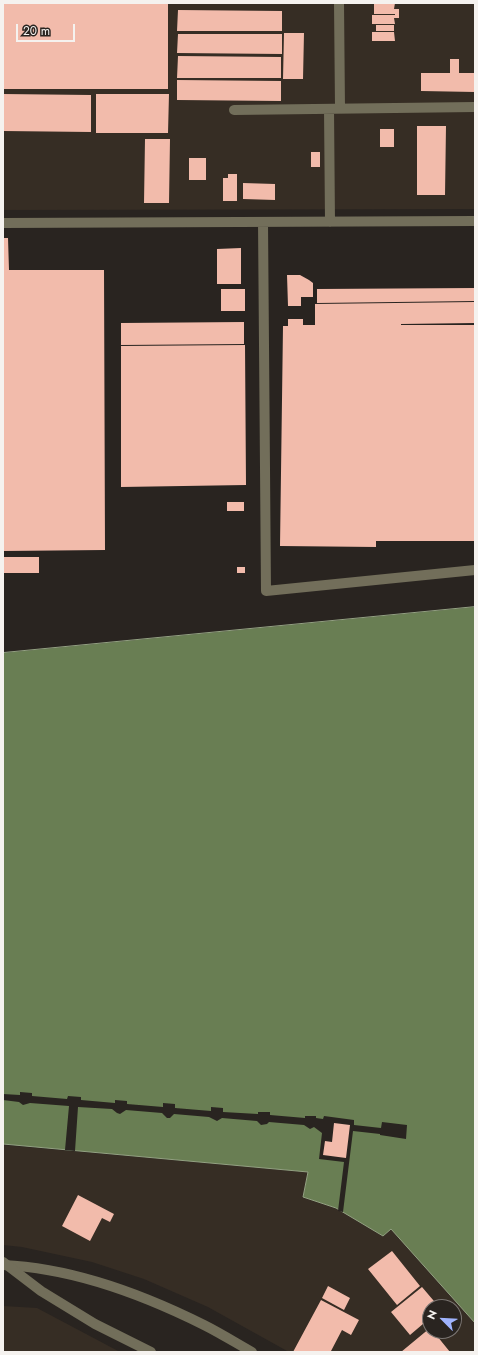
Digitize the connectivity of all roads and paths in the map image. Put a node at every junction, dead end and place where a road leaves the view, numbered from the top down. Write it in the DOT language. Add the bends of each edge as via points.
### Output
graph roads {
  1 [pos="339,3"];
  2 [pos="475,107"];
  3 [pos="329,108"];
  4 [pos="340,108"];
  5 [pos="234,110"];
  6 [pos="263,222"];
  7 [pos="330,222"];
  8 [pos="475,222"];
  9 [pos="3,223"];
  10 [pos="475,570"];
  11 [pos="3,1262"];
  12 [pos="3,1265"];
  13 [pos="151,1352"];
  14 [pos="252,1352"];
  1 -- 4 [label="street"];
  2 -- 4 [label="street"];
  3 -- 4 [label="street"];
  3 -- 5 [label="street"];
  3 -- 7 [label="street"];
  6 -- 7 [label="street"];
  6 -- 9 [label="street"];
  6 -- 10 [label="street" via="266,590"];
  7 -- 8 [label="street"];
  11 -- 13 [label="street, bridge" via="41,1291 95,1324"];
  12 -- 14 [label="street" via="66,1273 137,1295 204,1325"];
}
